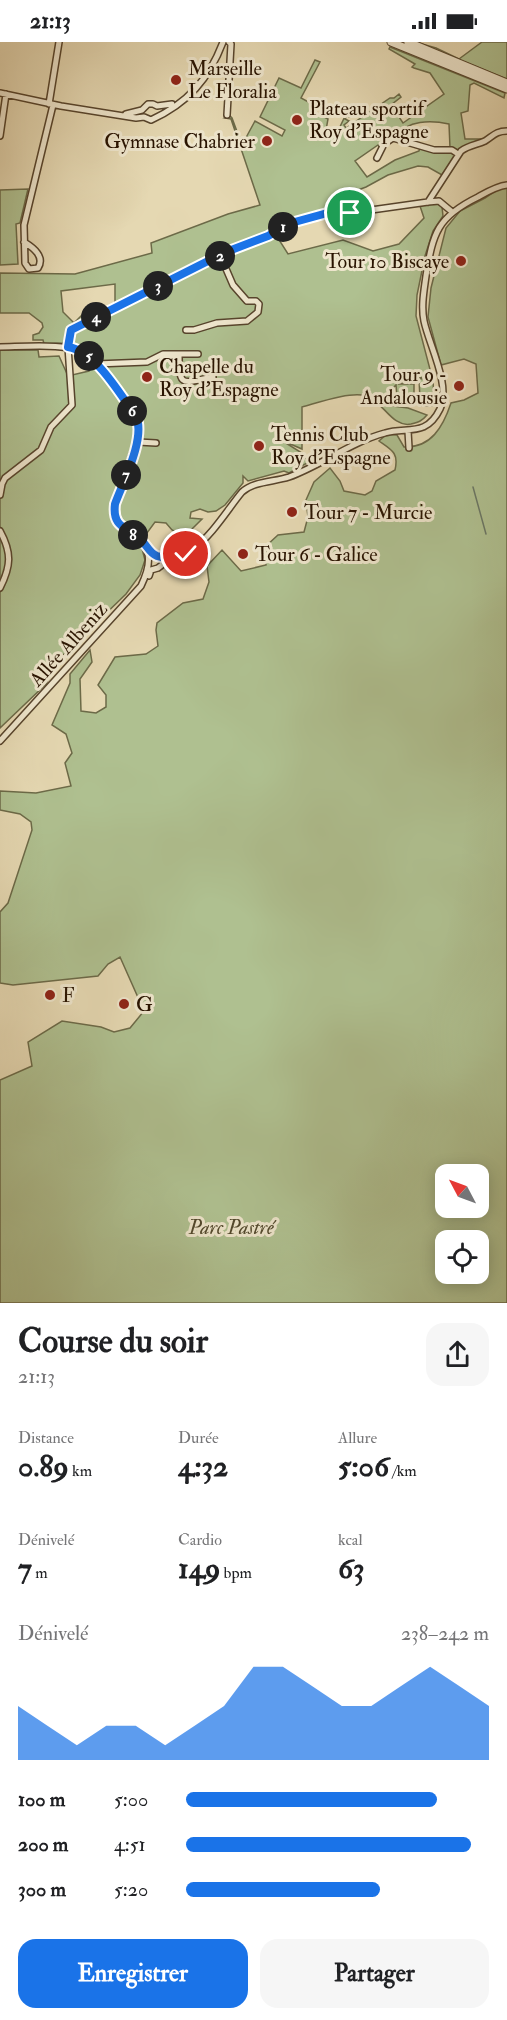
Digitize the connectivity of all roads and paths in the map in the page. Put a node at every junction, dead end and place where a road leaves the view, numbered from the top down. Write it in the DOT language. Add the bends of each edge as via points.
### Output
graph roads {
  1 [pos="59,42"];
  2 [pos="223,42"];
  3 [pos="229,42"];
  4 [pos="391,42"];
  5 [pos="407,45"];
  6 [pos="507,83"];
  7 [pos="507,89"];
  8 [pos="3,94"];
  9 [pos="182,100"];
  10 [pos="51,104"];
  11 [pos="157,106"];
  12 [pos="142,110"];
  13 [pos="121,115"];
  14 [pos="227,115"];
  15 [pos="158,116"];
  16 [pos="144,117"];
  17 [pos="507,131"];
  18 [pos="0,136"];
  19 [pos="458,154"];
  20 [pos="377,158"];
  21 [pos="507,185"];
  22 [pos="428,201"];
  23 [pos="452,211"];
  24 [pos="24,242"];
  25 [pos="220,255"];
  26 [pos="186,330"];
  27 [pos="0,347"];
  28 [pos="68,347"];
  29 [pos="179,354"];
  30 [pos="198,354"];
  31 [pos="96,364"];
  32 [pos="213,377"];
  33 [pos="408,431"];
  34 [pos="138,442"];
  35 [pos="156,442"];
  36 [pos="410,448"];
  37 [pos="0,495"];
  38 [pos="0,531"];
  39 [pos="147,549"];
  40 [pos="172,557"];
  41 [pos="148,563"];
  42 [pos="151,570"];
  43 [pos="141,586"];
  44 [pos="0,588"];
  45 [pos="0,741"];
  1 -- 10 [label="street"];
  2 -- 9 [label="street" via="206,76"];
  3 -- 14 [label="street"];
  4 -- 5 [label="street"];
  5 -- 6 [label="street"];
  5 -- 7 [label="street"];
  8 -- 10 [label="street"];
  8 -- 18 [label="street"];
  9 -- 11 [label="street"];
  9 -- 15 [label="street"];
  10 -- 13 [label="street"];
  10 -- 24 [label="street" via="24,225"];
  11 -- 12 [label="street" via="148,104"];
  11 -- 15 [label="street"];
  12 -- 13 [label="street"];
  12 -- 16 [label="street"];
  13 -- 16 [label="street"];
  15 -- 16 [label="street" via="151,120"];
  17 -- 19 [label="street" via="497,132"];
  19 -- 20 [label="street" via="393,138 384,144"];
  19 -- 22 [label="street"];
  21 -- 23 [label="street"];
  22 -- 23 [label="street" via="439,201"];
  22 -- 25 [label="street" via="350,213 331,212 291,223"];
  23 -- 33 [label="street" via="432,242 422,303 439,371 442,401 433,420"];
  24 -- 24 [label="street" via="27,267 38,268 41,258"];
  25 -- 26 [label="street" via="237,290 247,301 259,304 258,312 246,321 217,322"];
  25 -- 28 [label="street" via="74,327 69,333"];
  27 -- 28 [label="street"];
  28 -- 31 [label="street" via="84,352"];
  28 -- 37 [label="street" via="72,405 51,427 41,450 5,478"];
  29 -- 30 [label="street"];
  29 -- 31 [label="street" via="163,354 147,362"];
  29 -- 32 [label="street" via="181,380"];
  31 -- 34 [label="street" via="136,416 140,427"];
  33 -- 36 [label="street"];
  33 -- 40 [label="street" via="381,434 290,477 249,487 197,547"];
  34 -- 35 [label="street"];
  34 -- 39 [label="street" via="115,511 120,526"];
  38 -- 44 [label="street" via="9,565"];
  39 -- 40 [label="street" via="158,557"];
  39 -- 41 [label="street, Allée Albeniz"];
  40 -- 42 [label="street"];
  41 -- 42 [label="street, Allée Albeniz"];
  41 -- 43 [label="street, Allée Albeniz"];
  42 -- 43 [label="street"];
  43 -- 45 [label="street, Allée Albeniz"];
}
